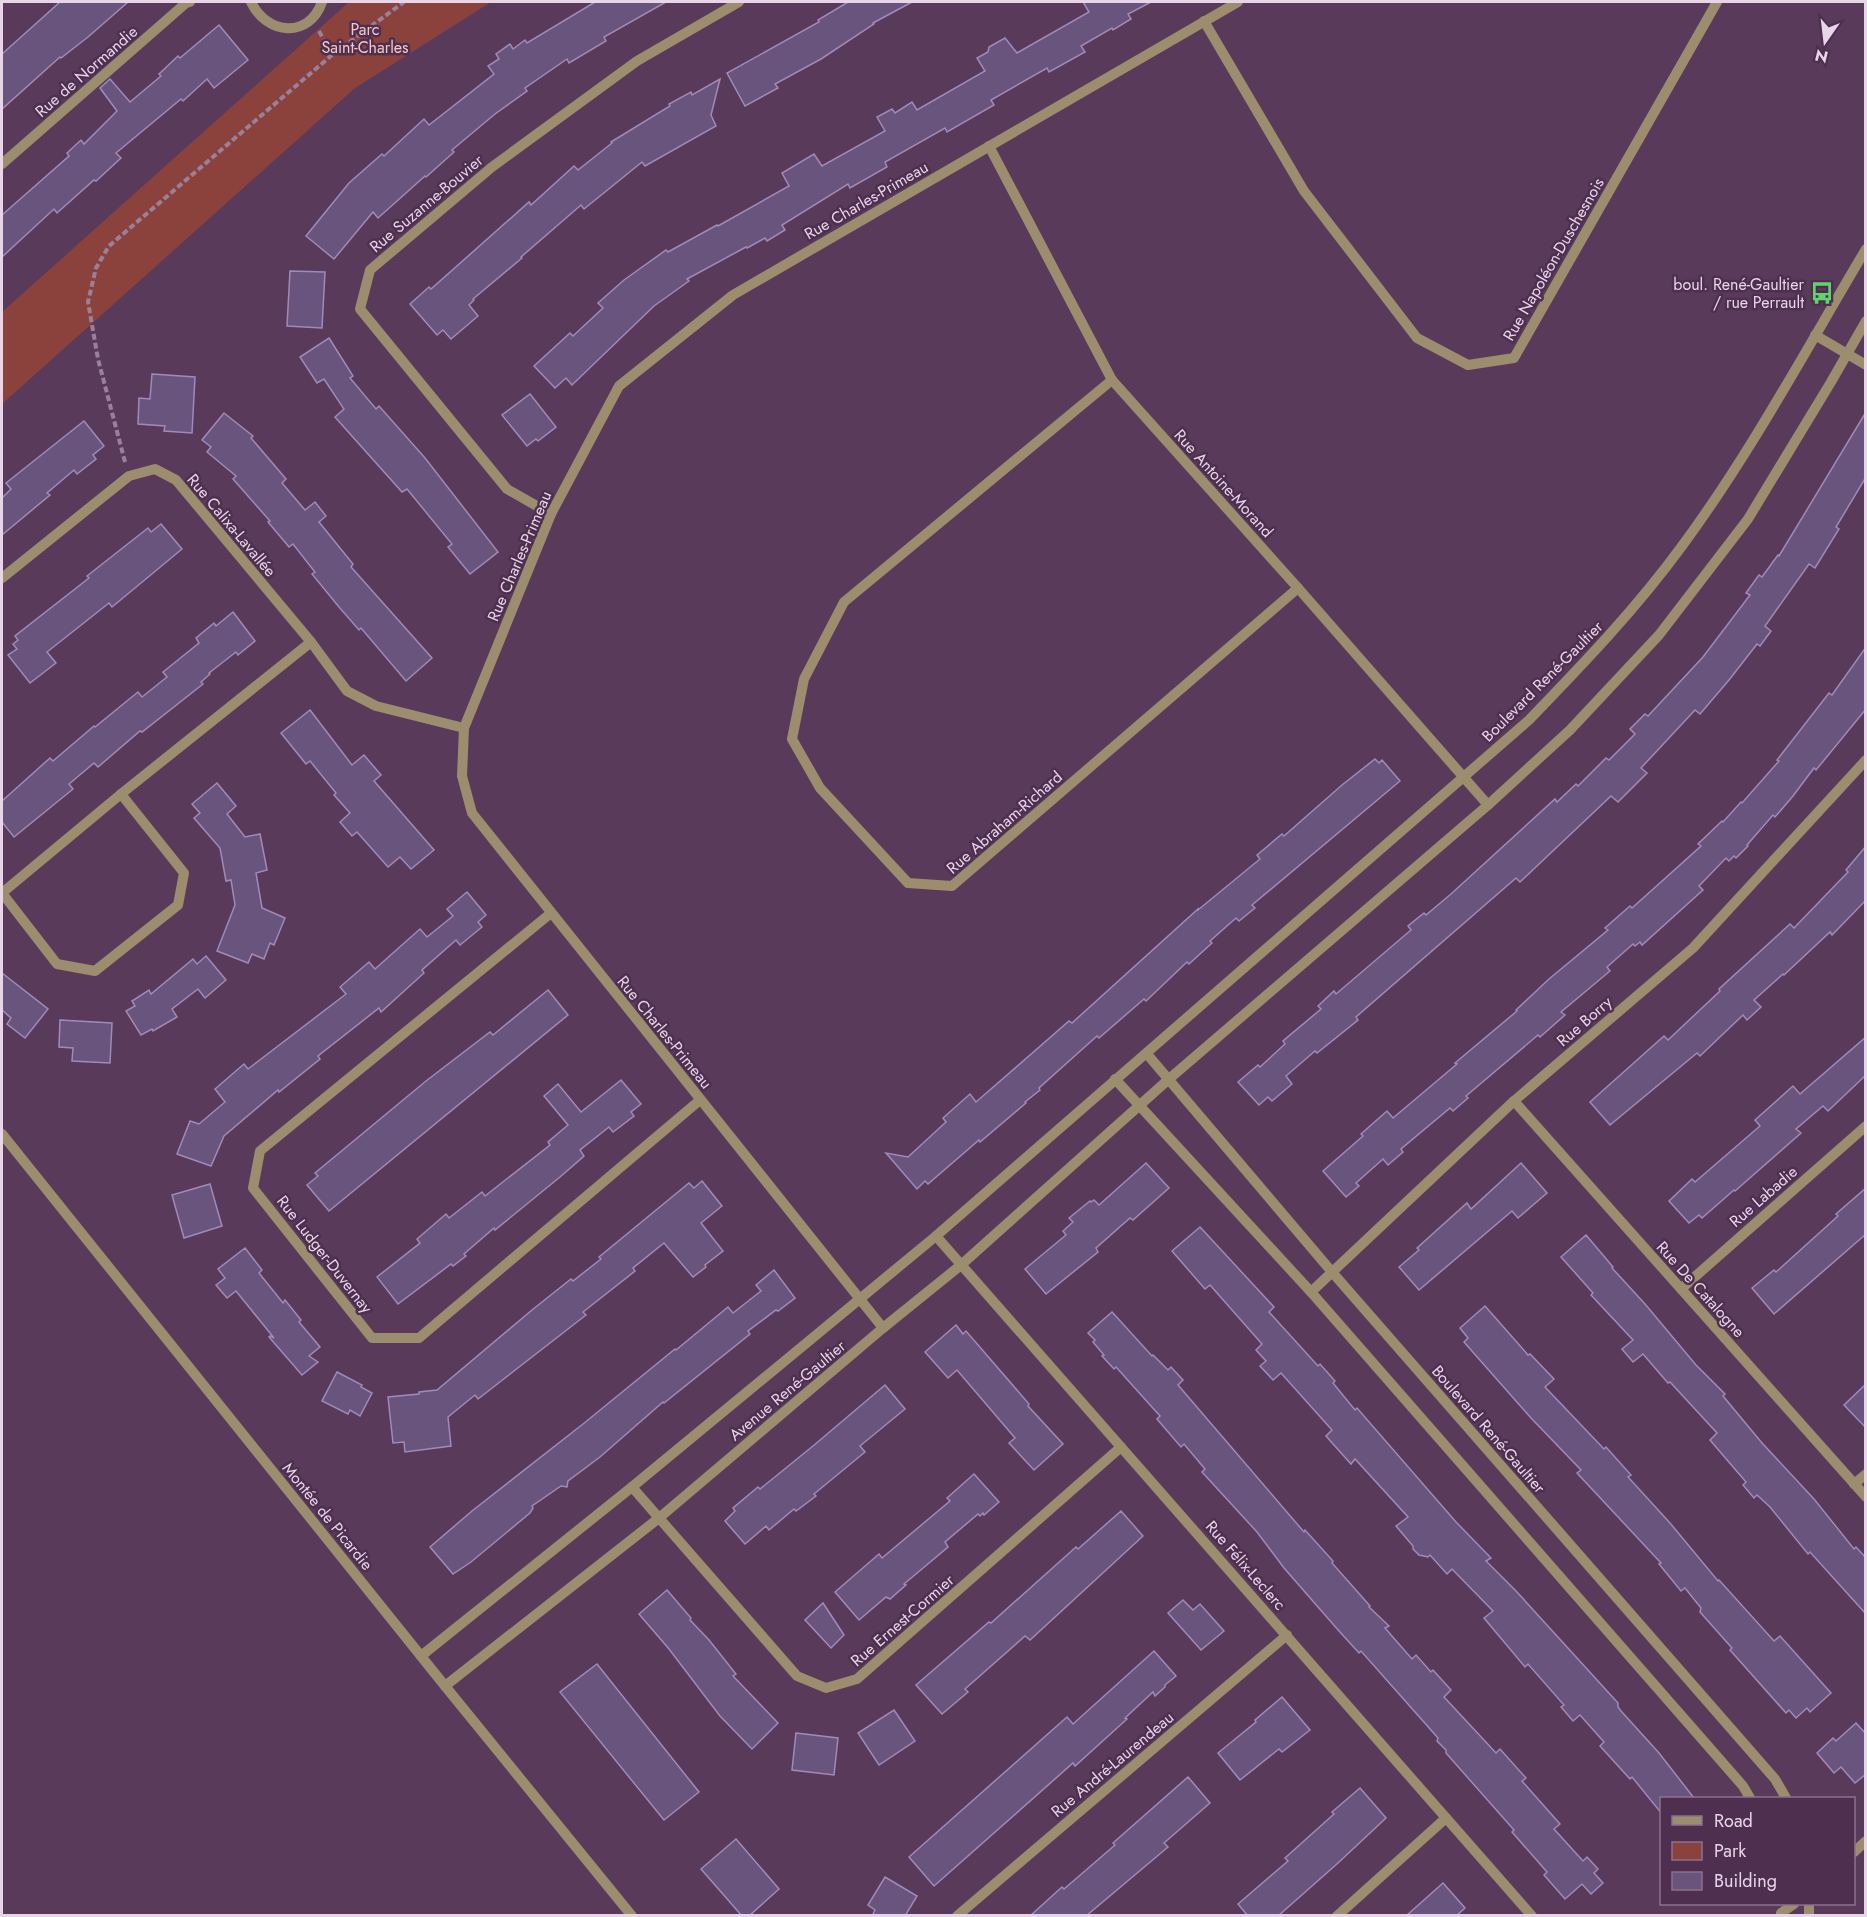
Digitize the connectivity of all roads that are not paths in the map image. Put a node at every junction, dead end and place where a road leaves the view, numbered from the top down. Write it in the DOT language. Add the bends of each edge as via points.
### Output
graph roads {
  1 [pos="190,2"];
  2 [pos="251,2"];
  3 [pos="322,2"];
  4 [pos="740,2"];
  5 [pos="1238,2"];
  6 [pos="1717,2"];
  7 [pos="1204,21"];
  8 [pos="989,146"];
  9 [pos="2,164"];
  10 [pos="1866,249"];
  11 [pos="1866,321"];
  12 [pos="1815,335"];
  13 [pos="1847,354"];
  14 [pos="1866,364"];
  15 [pos="1112,380"];
  16 [pos="551,514"];
  17 [pos="2,578"];
  18 [pos="1298,588"];
  19 [pos="311,642"];
  20 [pos="464,728"];
  21 [pos="1866,760"];
  22 [pos="1464,778"];
  23 [pos="120,795"];
  24 [pos="1488,805"];
  25 [pos="2,893"];
  26 [pos="550,913"];
  27 [pos="1147,1054"];
  28 [pos="1115,1079"];
  29 [pos="1169,1079"];
  30 [pos="700,1100"];
  31 [pos="1514,1101"];
  32 [pos="1140,1106"];
  33 [pos="1866,1126"];
  34 [pos="2,1134"];
  35 [pos="936,1236"];
  36 [pos="961,1265"];
  37 [pos="1332,1272"];
  38 [pos="1681,1289"];
  39 [pos="1311,1292"];
  40 [pos="859,1298"];
  41 [pos="883,1328"];
  42 [pos="1121,1447"];
  43 [pos="1866,1474"];
  44 [pos="1854,1484"];
  45 [pos="632,1487"];
  46 [pos="1866,1497"];
  47 [pos="659,1518"];
  48 [pos="1287,1635"];
  49 [pos="421,1656"];
  50 [pos="445,1686"];
  51 [pos="1749,1797"];
  52 [pos="1785,1797"];
  53 [pos="1446,1818"];
  54 [pos="632,1916"];
  55 [pos="957,1916"];
  56 [pos="1338,1916"];
  57 [pos="1532,1916"];
  1 -- 9 [label="street, Rue de Normandie"];
  2 -- 3 [label="street" via="265,21 289,28 302,26"];
  4 -- 16 [label="street, Rue Suzanne-Bouvier" via="619,74 492,167 370,270 360,309 507,489"];
  5 -- 7 [label="street, Rue Charles-Primeau"];
  6 -- 7 [label="street, Rue Napoléon-Duschesnois" via="1514,357 1468,365 1418,338 1304,191"];
  7 -- 8 [label="street, Rue Charles-Primeau"];
  8 -- 15 [label="street, Rue Antoine-Morand"];
  8 -- 16 [label="street, Rue Charles-Primeau" via="733,295 619,386"];
  10 -- 12 [label="street, Boulevard René-Gaultier"];
  11 -- 13 [label="street"];
  12 -- 13 [label="street"];
  12 -- 22 [label="street, Boulevard René-Gaultier" via="1723,488 1638,603 1529,720"];
  13 -- 14 [label="street"];
  13 -- 24 [label="street" via="1748,519 1659,635 1570,730"];
  15 -- 18 [label="street, Rue Antoine-Morand"];
  15 -- 18 [label="street, Rue Abraham-Richard" via="844,602 804,680 792,739 820,788 908,883 952,886"];
  16 -- 20 [label="street, Rue Charles-Primeau"];
  17 -- 19 [label="street, Rue Calixa-Lavallée" via="129,476 154,469 176,480"];
  18 -- 22 [label="street, Rue Antoine-Morand"];
  19 -- 20 [label="street, Rue Calixa-Lavallée" via="346,691 376,706"];
  19 -- 23 [label="street"];
  20 -- 26 [label="street, Rue Charles-Primeau" via="462,776 472,813"];
  21 -- 31 [label="street, Rue Borry" via="1693,948"];
  22 -- 24 [label="street, Rue Antoine-Morand"];
  22 -- 27 [label="street, Boulevard René-Gaultier"];
  23 -- 25 [label="street"];
  23 -- 25 [label="street" via="184,873 178,905 95,971 57,964"];
  24 -- 29 [label="street"];
  26 -- 30 [label="street, Rue Charles-Primeau"];
  26 -- 30 [label="street, Rue Ludger-Duvernay" via="260,1151 253,1188 372,1338 419,1338"];
  27 -- 28 [label="street, Boulevard René-Gaultier"];
  27 -- 29 [label="street, Boulevard René-Gaultier"];
  28 -- 32 [label="street"];
  28 -- 35 [label="street, Avenue René-Gaultier"];
  29 -- 32 [label="street"];
  29 -- 37 [label="street, Boulevard René-Gaultier"];
  30 -- 40 [label="street, Rue Charles-Primeau"];
  31 -- 37 [label="street, Rue Borry"];
  31 -- 38 [label="street, Rue De Catalogne"];
  32 -- 36 [label="street, Avenue René-Gaultier"];
  32 -- 39 [label="street"];
  33 -- 38 [label="street, Rue Labadie"];
  34 -- 49 [label="street, Montée de Picardie"];
  35 -- 36 [label="street, Rue Félix-Leclerc"];
  35 -- 40 [label="street, Avenue René-Gaultier"];
  36 -- 41 [label="street, Avenue René-Gaultier"];
  36 -- 42 [label="street, Rue Félix-Leclerc"];
  37 -- 39 [label="street, Rue Borry"];
  37 -- 52 [label="street, Boulevard René-Gaultier" via="1775,1779"];
  38 -- 44 [label="street, Rue De Catalogne"];
  39 -- 51 [label="street"];
  40 -- 41 [label="street, Rue Charles-Primeau"];
  40 -- 45 [label="street, Avenue René-Gaultier"];
  41 -- 47 [label="street, Avenue René-Gaultier"];
  42 -- 47 [label="street, Rue Ernest-Cormier" via="857,1679 826,1688 797,1676"];
  42 -- 48 [label="street, Rue Félix-Leclerc"];
  43 -- 44 [label="street"];
  44 -- 46 [label="street, Rue De Catalogne"];
  45 -- 47 [label="street, Rue Ernest-Cormier"];
  45 -- 49 [label="street, Avenue René-Gaultier"];
  47 -- 50 [label="street, Avenue René-Gaultier"];
  48 -- 53 [label="street, Rue Félix-Leclerc"];
  48 -- 55 [label="street, Rue André-Laurendeau"];
  49 -- 50 [label="street, Montée de Picardie"];
  50 -- 54 [label="street, Montée de Picardie"];
  53 -- 56 [label="street"];
  53 -- 57 [label="street, Rue Félix-Leclerc"];
}
